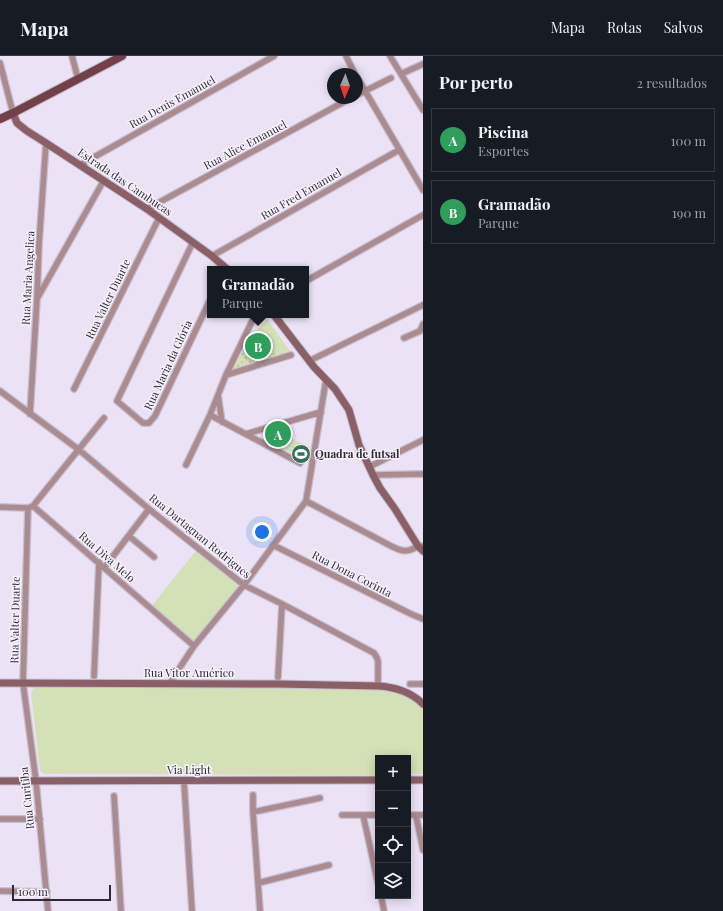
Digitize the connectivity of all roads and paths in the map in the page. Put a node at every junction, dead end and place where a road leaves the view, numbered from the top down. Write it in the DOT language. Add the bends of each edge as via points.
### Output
graph roads {
  1 [pos="72,56"];
  2 [pos="122,56"];
  3 [pos="274,56"];
  4 [pos="346,56"];
  5 [pos="390,56"];
  6 [pos="0,63"];
  7 [pos="423,64"];
  8 [pos="352,68"];
  9 [pos="401,74"];
  10 [pos="391,78"];
  11 [pos="78,79"];
  12 [pos="364,91"];
  13 [pos="340,104"];
  14 [pos="423,110"];
  15 [pos="13,114"];
  16 [pos="0,119"];
  17 [pos="46,143"];
  18 [pos="399,150"];
  19 [pos="80,165"];
  20 [pos="104,180"];
  21 [pos="423,190"];
  22 [pos="147,209"];
  23 [pos="423,215"];
  24 [pos="159,218"];
  25 [pos="193,242"];
  26 [pos="212,256"];
  27 [pos="224,266"];
  28 [pos="309,279"];
  29 [pos="37,299"];
  30 [pos="423,305"];
  31 [pos="207,306"];
  32 [pos="254,318"];
  33 [pos="276,318"];
  34 [pos="423,324"];
  35 [pos="420,331"];
  36 [pos="404,338"];
  37 [pos="423,338"];
  38 [pos="290,355"];
  39 [pos="309,361"];
  40 [pos="226,375"];
  41 [pos="326,380"];
  42 [pos="74,389"];
  43 [pos="0,391"];
  44 [pos="218,395"];
  45 [pos="321,412"];
  46 [pos="30,414"];
  47 [pos="210,415"];
  48 [pos="104,418"];
  49 [pos="222,422"];
  50 [pos="246,434"];
  51 [pos="423,440"];
  52 [pos="78,449"];
  53 [pos="300,462"];
  54 [pos="186,465"];
  55 [pos="369,468"];
  56 [pos="423,474"];
  57 [pos="373,475"];
  58 [pos="306,501"];
  59 [pos="0,507"];
  60 [pos="30,507"];
  61 [pos="149,509"];
  62 [pos="129,536"];
  63 [pos="274,545"];
  64 [pos="421,548"];
  65 [pos="154,557"];
  66 [pos="99,562"];
  67 [pos="104,568"];
  68 [pos="244,585"];
  69 [pos="282,604"];
  70 [pos="423,619"];
  71 [pos="194,646"];
  72 [pos="94,676"];
  73 [pos="278,677"];
  74 [pos="0,683"];
  75 [pos="23,683"];
  76 [pos="170,684"];
  77 [pos="410,684"];
  78 [pos="423,684"];
  79 [pos="378,686"];
  80 [pos="423,704"];
  81 [pos="375,780"];
  82 [pos="411,780"];
  83 [pos="423,780"];
  84 [pos="0,781"];
  85 [pos="36,781"];
  86 [pos="184,781"];
  87 [pos="253,794"];
  88 [pos="114,796"];
  89 [pos="320,798"];
  90 [pos="253,812"];
  91 [pos="342,815"];
  92 [pos="364,815"];
  93 [pos="375,815"];
  94 [pos="411,815"];
  95 [pos="416,815"];
  96 [pos="423,815"];
  97 [pos="0,819"];
  98 [pos="40,819"];
  99 [pos="423,850"];
  100 [pos="329,864"];
  101 [pos="375,868"];
  102 [pos="258,883"];
  103 [pos="0,891"];
  104 [pos="47,892"];
  105 [pos="382,899"];
  106 [pos="48,911"];
  107 [pos="121,911"];
  108 [pos="192,911"];
  109 [pos="260,911"];
  110 [pos="384,911"];
  1 -- 11 [label="street"];
  2 -- 11 [label="main road"];
  3 -- 19 [label="street, Rua Denis Emanuel"];
  4 -- 8 [label="street"];
  5 -- 9 [label="street"];
  6 -- 15 [label="street"];
  7 -- 9 [label="street"];
  9 -- 14 [label="street"];
  10 -- 12 [label="street"];
  11 -- 15 [label="main road"];
  12 -- 18 [label="street"];
  13 -- 22 [label="street, Rua Alice Emanuel"];
  15 -- 16 [label="main road"];
  15 -- 17 [label="street, Estrada das Cambucas" via="20,126"];
  17 -- 19 [label="street, Estrada das Cambucas"];
  17 -- 29 [label="street, Rua Maria Angelica"];
  18 -- 21 [label="street"];
  18 -- 26 [label="street, Rua Fred Emanuel"];
  19 -- 20 [label="street, Estrada das Cambucas"];
  20 -- 22 [label="street, Estrada das Cambucas"];
  20 -- 29 [label="street"];
  22 -- 24 [label="street, Estrada das Cambucas"];
  23 -- 28 [label="street"];
  24 -- 25 [label="street, Estrada das Cambucas"];
  24 -- 42 [label="street, Rua Valter Duarte"];
  25 -- 26 [label="street, Estrada das Cambucas"];
  25 -- 31 [label="street, Rua Maria da Glória" via="116,401 143,423 149,423 155,416"];
  26 -- 27 [label="street, Estrada das Cambucas"];
  29 -- 46 [label="street, Rua Maria Angelica"];
  30 -- 39 [label="street"];
  32 -- 40 [label="street"];
  33 -- 39 [label="street"];
  34 -- 35 [label="street"];
  35 -- 36 [label="street"];
  35 -- 37 [label="street"];
  38 -- 40 [label="street"];
  39 -- 41 [label="street"];
  40 -- 44 [label="street"];
  41 -- 45 [label="street"];
  41 -- 55 [label="street" via="335,388 348,410"];
  43 -- 46 [label="street, Rua Dartagnan Rodrigues"];
  44 -- 47 [label="street"];
  44 -- 49 [label="street"];
  45 -- 50 [label="street"];
  45 -- 58 [label="street"];
  46 -- 52 [label="street, Rua Dartagnan Rodrigues"];
  47 -- 49 [label="street"];
  47 -- 54 [label="street"];
  48 -- 52 [label="street"];
  49 -- 50 [label="street"];
  50 -- 53 [label="street"];
  51 -- 55 [label="street"];
  52 -- 60 [label="street"];
  52 -- 61 [label="street, Rua Dartagnan Rodrigues"];
  55 -- 57 [label="street"];
  56 -- 57 [label="street"];
  57 -- 64 [label="street"];
  58 -- 63 [label="street"];
  58 -- 64 [label="street" via="391,546 401,550"];
  59 -- 60 [label="street"];
  60 -- 66 [label="street, Rua Diva Melo"];
  60 -- 75 [label="street, Rua Valter Duarte"];
  61 -- 62 [label="street"];
  61 -- 68 [label="street, Rua Dartagnan Rodrigues"];
  62 -- 65 [label="street"];
  62 -- 67 [label="street"];
  63 -- 68 [label="street"];
  63 -- 70 [label="street, Rua Dona Corinta"];
  66 -- 67 [label="street, Rua Diva Melo"];
  66 -- 72 [label="street"];
  67 -- 71 [label="street, Rua Diva Melo"];
  68 -- 69 [label="street, Rua Dartagnan Rodrigues"];
  68 -- 71 [label="street"];
  69 -- 73 [label="street"];
  69 -- 79 [label="street, Rua Dartagnan Rodrigues" via="374,653 378,661"];
  71 -- 76 [label="street"];
  74 -- 75 [label="street, Rua Vítor Américo"];
  75 -- 76 [label="street, Rua Vítor Américo"];
  75 -- 85 [label="street, Rua Curitiba"];
  76 -- 79 [label="street, Rua Vítor Américo"];
  77 -- 78 [label="street"];
  79 -- 80 [label="street" via="406,692"];
  81 -- 86 [label="street, Via Light"];
  82 -- 83 [label="street"];
  84 -- 85 [label="street, Via Light"];
  85 -- 86 [label="street, Via Light"];
  85 -- 98 [label="street, Rua Curitiba"];
  86 -- 108 [label="street"];
  87 -- 90 [label="street"];
  88 -- 107 [label="street"];
  89 -- 90 [label="street"];
  90 -- 102 [label="street"];
  91 -- 92 [label="street"];
  92 -- 93 [label="street"];
  92 -- 101 [label="street"];
  94 -- 95 [label="street"];
  95 -- 96 [label="street"];
  95 -- 99 [label="street"];
  97 -- 98 [label="street"];
  98 -- 104 [label="street, Rua Curitiba"];
  100 -- 102 [label="street"];
  102 -- 109 [label="street"];
  103 -- 104 [label="street"];
  104 -- 106 [label="street, Rua Curitiba"];
  105 -- 110 [label="street"];
}
